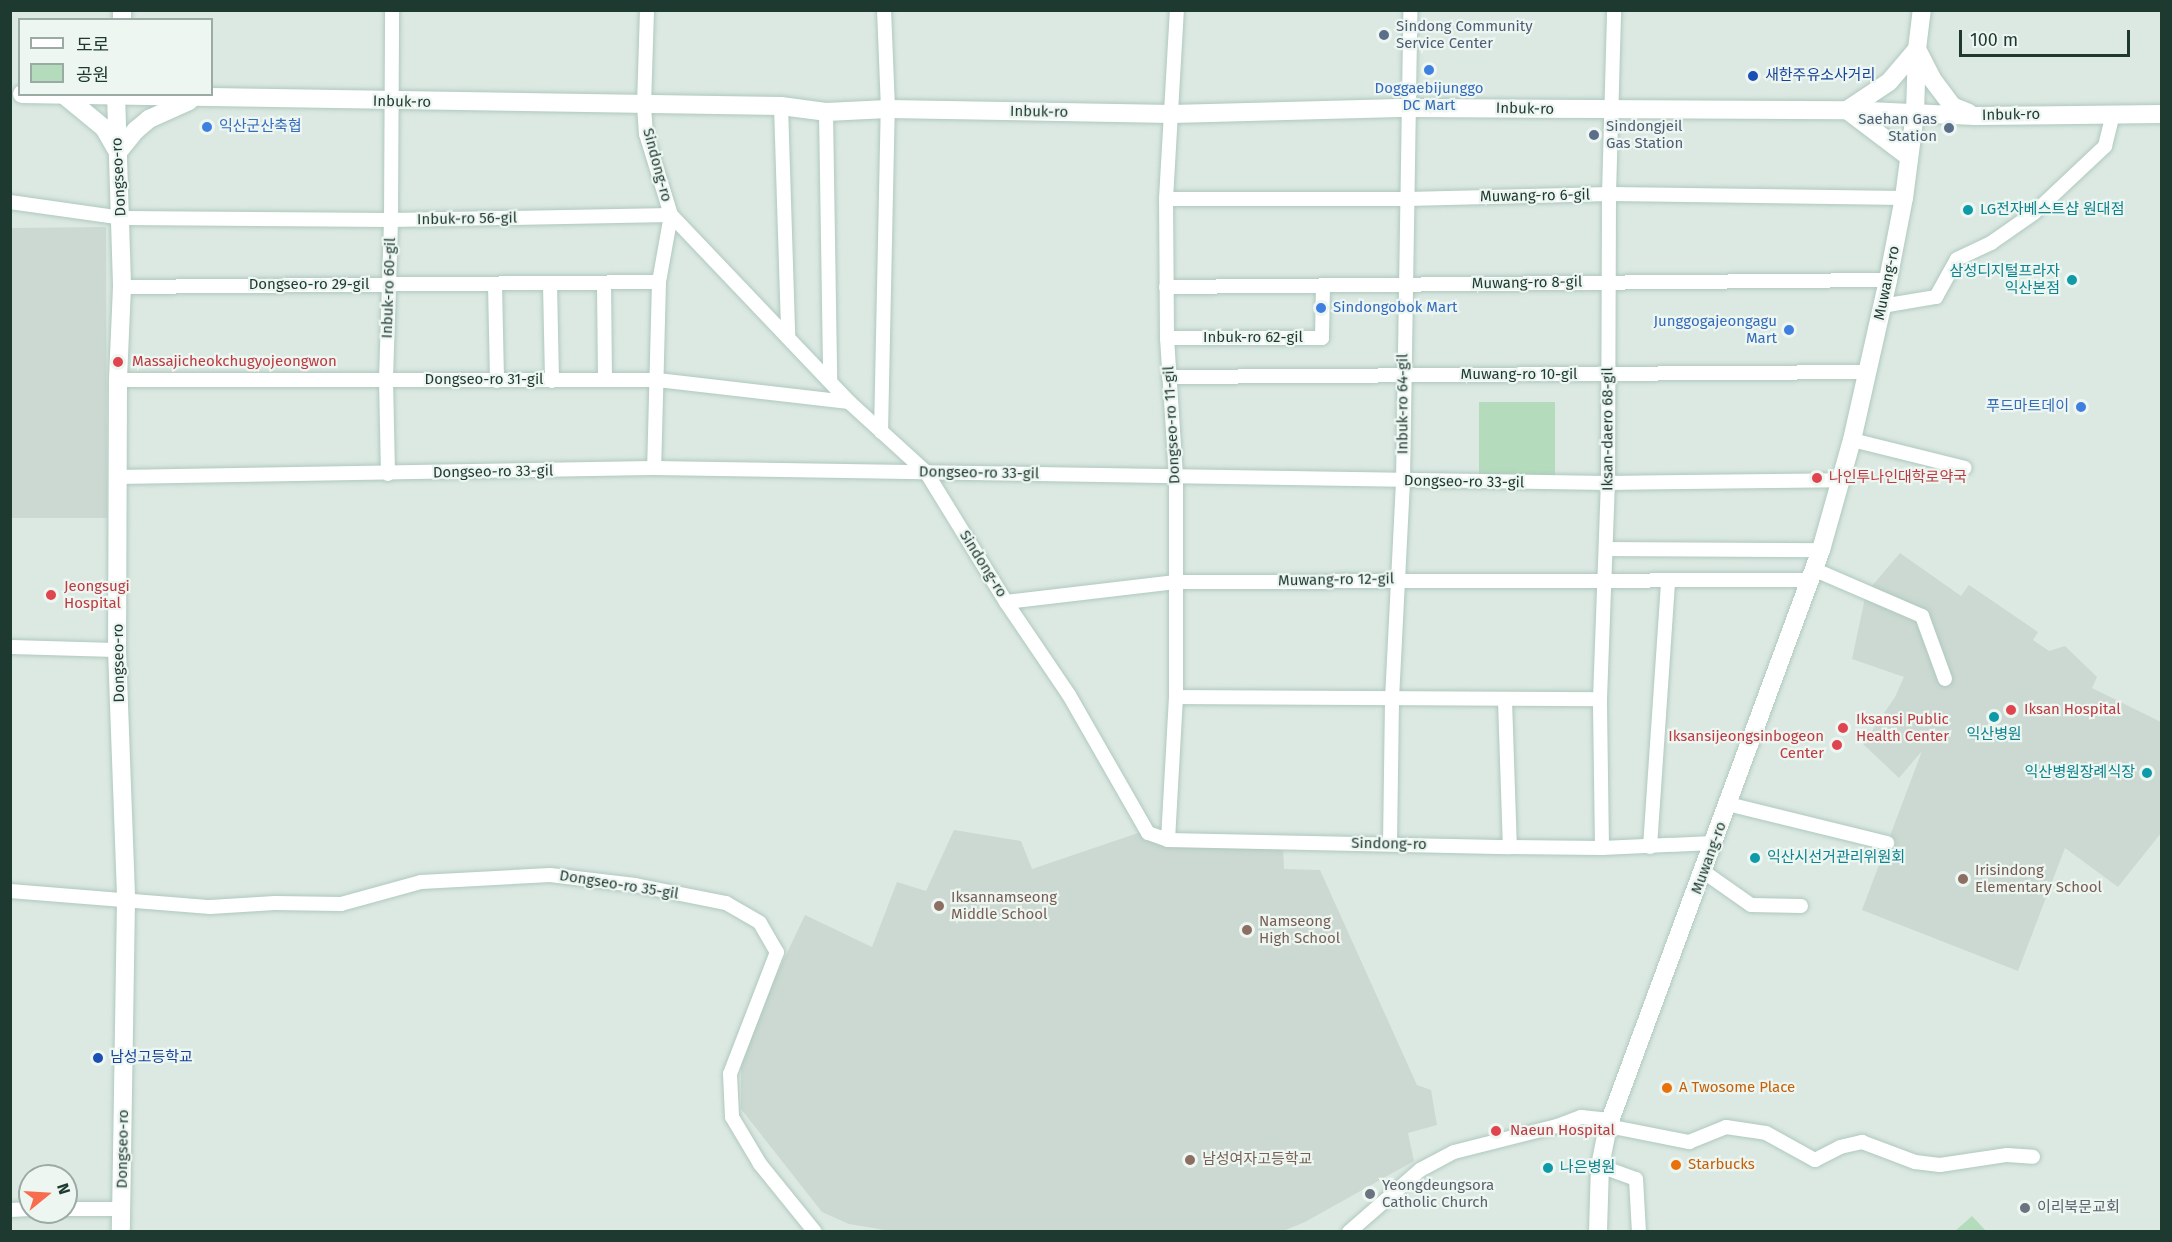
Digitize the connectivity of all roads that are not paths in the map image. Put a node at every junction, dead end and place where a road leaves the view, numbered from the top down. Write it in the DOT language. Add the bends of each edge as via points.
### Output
graph roads {
  1 [pos="392,10"];
  2 [pos="647,10"];
  3 [pos="884,10"];
  4 [pos="1177,10"];
  5 [pos="1410,10"];
  6 [pos="1614,10"];
  7 [pos="1922,10"];
  8 [pos="1917,50"];
  9 [pos="65,96"];
  10 [pos="116,96"];
  11 [pos="187,97"];
  12 [pos="389,102"];
  13 [pos="644,106"];
  14 [pos="781,106"];
  15 [pos="1409,108"];
  16 [pos="888,109"];
  17 [pos="1613,110"];
  18 [pos="1847,110"];
  19 [pos="826,112"];
  20 [pos="1914,113"];
  21 [pos="1172,114"];
  22 [pos="2113,114"];
  23 [pos="2162,114"];
  24 [pos="1975,116"];
  25 [pos="118,152"];
  26 [pos="1909,157"];
  27 [pos="1609,194"];
  28 [pos="1904,198"];
  29 [pos="1166,199"];
  30 [pos="1407,199"];
  31 [pos="10,202"];
  32 [pos="671,215"];
  33 [pos="122,218"];
  34 [pos="391,220"];
  35 [pos="1888,280"];
  36 [pos="659,282"];
  37 [pos="1609,282"];
  38 [pos="604,283"];
  39 [pos="495,284"];
  40 [pos="550,284"];
  41 [pos="1404,284"];
  42 [pos="388,285"];
  43 [pos="1323,285"];
  44 [pos="122,287"];
  45 [pos="1166,287"];
  46 [pos="1882,306"];
  47 [pos="788,335"];
  48 [pos="1167,338"];
  49 [pos="1868,372"];
  50 [pos="1607,374"];
  51 [pos="1403,375"];
  52 [pos="1169,377"];
  53 [pos="118,380"];
  54 [pos="386,380"];
  55 [pos="605,380"];
  56 [pos="658,380"];
  57 [pos="497,381"];
  58 [pos="552,381"];
  59 [pos="830,381"];
  60 [pos="849,402"];
  61 [pos="881,432"];
  62 [pos="1852,440"];
  63 [pos="654,468"];
  64 [pos="1965,468"];
  65 [pos="926,472"];
  66 [pos="388,474"];
  67 [pos="118,477"];
  68 [pos="1176,477"];
  69 [pos="1839,480"];
  70 [pos="1403,481"];
  71 [pos="1608,483"];
  72 [pos="1606,549"];
  73 [pos="1821,550"];
  74 [pos="1811,574"];
  75 [pos="1396,579"];
  76 [pos="1605,580"];
  77 [pos="1668,581"];
  78 [pos="1176,582"];
  79 [pos="1006,602"];
  80 [pos="10,647"];
  81 [pos="117,650"];
  82 [pos="1946,678"];
  83 [pos="1176,697"];
  84 [pos="1392,699"];
  85 [pos="1600,699"];
  86 [pos="1505,700"];
  87 [pos="1728,804"];
  88 [pos="1168,840"];
  89 [pos="1713,843"];
  90 [pos="1887,843"];
  91 [pos="1390,844"];
  92 [pos="1510,847"];
  93 [pos="1650,847"];
  94 [pos="1602,848"];
  95 [pos="1704,872"];
  96 [pos="10,891"];
  97 [pos="126,900"];
  98 [pos="1801,906"];
  99 [pos="1609,1123"];
  100 [pos="2033,1157"];
  101 [pos="1600,1166"];
  102 [pos="78,1209"];
  103 [pos="122,1209"];
  104 [pos="121,1232"];
  105 [pos="815,1232"];
  106 [pos="1348,1232"];
  107 [pos="1598,1232"];
  108 [pos="1640,1232"];
  1 -- 12 [label="street, Inbuk-ro 60-gil"];
  2 -- 13 [label="street, Sindong-ro"];
  3 -- 16 [label="street"];
  4 -- 21 [label="street, Dongseo-ro 11-gil"];
  5 -- 15 [label="street, Inbuk-ro 64-gil"];
  6 -- 17 [label="street, Iksan-daero 68-gil"];
  7 -- 8 [label="street, Muwang-ro"];
  8 -- 18 [label="street" via="1889,82"];
  8 -- 20 [label="street, Muwang-ro"];
  8 -- 24 [label="street" via="1952,106"];
  9 -- 25 [label="street" via="104,128"];
  10 -- 11 [label="street, Inbuk-ro"];
  10 -- 25 [label="street, Dongseo-ro"];
  11 -- 12 [label="street, Inbuk-ro"];
  11 -- 25 [label="street" via="149,119"];
  12 -- 13 [label="street, Inbuk-ro"];
  12 -- 34 [label="street, Inbuk-ro 60-gil"];
  13 -- 14 [label="street, Inbuk-ro"];
  13 -- 32 [label="street, Sindong-ro" via="646,134"];
  14 -- 19 [label="street, Inbuk-ro"];
  14 -- 47 [label="street"];
  15 -- 17 [label="street, Inbuk-ro"];
  15 -- 21 [label="street, Inbuk-ro"];
  15 -- 30 [label="street, Inbuk-ro 64-gil"];
  16 -- 19 [label="street, Inbuk-ro"];
  16 -- 21 [label="street, Inbuk-ro"];
  16 -- 61 [label="street"];
  17 -- 18 [label="street, Inbuk-ro"];
  17 -- 27 [label="street, Iksan-daero 68-gil"];
  18 -- 20 [label="street, Inbuk-ro"];
  18 -- 26 [label="street"];
  19 -- 59 [label="street"];
  20 -- 24 [label="street, Inbuk-ro"];
  20 -- 26 [label="street, Muwang-ro"];
  21 -- 29 [label="street, Dongseo-ro 11-gil"];
  22 -- 23 [label="street, Inbuk-ro"];
  22 -- 24 [label="street, Inbuk-ro"];
  22 -- 46 [label="street" via="2105,146 2034,213 1991,243 1957,259 1936,297"];
  25 -- 33 [label="street, Dongseo-ro"];
  26 -- 28 [label="street, Muwang-ro"];
  27 -- 28 [label="street, Muwang-ro 6-gil"];
  27 -- 30 [label="street, Muwang-ro 6-gil"];
  27 -- 37 [label="street, Iksan-daero 68-gil"];
  28 -- 35 [label="street, Muwang-ro"];
  29 -- 30 [label="street, Muwang-ro 6-gil"];
  29 -- 45 [label="street, Dongseo-ro 11-gil"];
  30 -- 41 [label="street, Inbuk-ro 64-gil"];
  31 -- 33 [label="street, Inbuk-ro 56-gil"];
  32 -- 34 [label="street, Inbuk-ro 56-gil"];
  32 -- 36 [label="street"];
  32 -- 47 [label="street, Sindong-ro"];
  33 -- 34 [label="street, Inbuk-ro 56-gil"];
  33 -- 44 [label="street, Dongseo-ro"];
  34 -- 42 [label="street, Inbuk-ro 60-gil"];
  35 -- 37 [label="street, Muwang-ro 8-gil"];
  35 -- 46 [label="street, Muwang-ro"];
  36 -- 38 [label="street, Dongseo-ro 29-gil"];
  36 -- 56 [label="street"];
  37 -- 41 [label="street, Muwang-ro 8-gil"];
  37 -- 50 [label="street, Iksan-daero 68-gil"];
  38 -- 40 [label="street, Dongseo-ro 29-gil"];
  38 -- 55 [label="street"];
  39 -- 40 [label="street, Dongseo-ro 29-gil"];
  39 -- 42 [label="street, Dongseo-ro 29-gil"];
  39 -- 57 [label="street"];
  40 -- 58 [label="street"];
  41 -- 43 [label="street, Muwang-ro 8-gil"];
  41 -- 51 [label="street, Inbuk-ro 64-gil"];
  42 -- 44 [label="street, Dongseo-ro 29-gil"];
  42 -- 54 [label="street, Inbuk-ro 60-gil"];
  43 -- 45 [label="street, Muwang-ro 8-gil"];
  43 -- 48 [label="street, Inbuk-ro 62-gil" via="1322,338"];
  44 -- 53 [label="street, Dongseo-ro"];
  45 -- 48 [label="street, Dongseo-ro 11-gil"];
  46 -- 49 [label="street, Muwang-ro"];
  47 -- 59 [label="street, Sindong-ro"];
  48 -- 52 [label="street, Dongseo-ro 11-gil"];
  49 -- 50 [label="street, Muwang-ro 10-gil"];
  49 -- 62 [label="street, Muwang-ro"];
  50 -- 51 [label="street, Muwang-ro 10-gil"];
  50 -- 71 [label="street, Iksan-daero 68-gil"];
  51 -- 52 [label="street, Muwang-ro 10-gil"];
  51 -- 70 [label="street, Inbuk-ro 64-gil"];
  52 -- 68 [label="street, Dongseo-ro 11-gil"];
  53 -- 54 [label="street, Dongseo-ro 31-gil"];
  53 -- 67 [label="street, Dongseo-ro"];
  54 -- 57 [label="street, Dongseo-ro 31-gil"];
  54 -- 66 [label="street, Inbuk-ro 60-gil"];
  55 -- 56 [label="street, Dongseo-ro 31-gil"];
  55 -- 58 [label="street, Dongseo-ro 31-gil"];
  56 -- 60 [label="street, Dongseo-ro 31-gil"];
  56 -- 63 [label="street"];
  57 -- 58 [label="street, Dongseo-ro 31-gil"];
  59 -- 60 [label="street, Sindong-ro"];
  60 -- 61 [label="street, Sindong-ro"];
  61 -- 65 [label="street, Sindong-ro"];
  62 -- 64 [label="street"];
  62 -- 69 [label="street, Muwang-ro"];
  63 -- 65 [label="street, Dongseo-ro 33-gil"];
  63 -- 66 [label="street, Dongseo-ro 33-gil"];
  65 -- 68 [label="street, Dongseo-ro 33-gil"];
  65 -- 79 [label="street, Sindong-ro"];
  66 -- 67 [label="street, Dongseo-ro 33-gil"];
  67 -- 81 [label="street, Dongseo-ro"];
  68 -- 70 [label="street, Dongseo-ro 33-gil"];
  68 -- 78 [label="street, Dongseo-ro 11-gil"];
  69 -- 71 [label="street, Dongseo-ro 33-gil"];
  69 -- 73 [label="street, Muwang-ro"];
  70 -- 71 [label="street, Dongseo-ro 33-gil"];
  70 -- 75 [label="street, Inbuk-ro 64-gil"];
  71 -- 72 [label="street, Iksan-daero 68-gil"];
  72 -- 73 [label="street"];
  72 -- 76 [label="street, Iksan-daero 68-gil"];
  73 -- 74 [label="street, Muwang-ro"];
  74 -- 77 [label="street, Muwang-ro 12-gil"];
  74 -- 82 [label="street" via="1922,616"];
  74 -- 87 [label="street, Muwang-ro"];
  75 -- 76 [label="street, Muwang-ro 12-gil"];
  75 -- 78 [label="street, Muwang-ro 12-gil"];
  75 -- 84 [label="street, Inbuk-ro 64-gil"];
  76 -- 77 [label="street, Muwang-ro 12-gil"];
  76 -- 85 [label="street, Iksan-daero 68-gil"];
  77 -- 93 [label="street"];
  78 -- 79 [label="street, Muwang-ro 12-gil"];
  78 -- 83 [label="street, Dongseo-ro 11-gil"];
  79 -- 88 [label="street, Sindong-ro" via="1070,695 1148,833"];
  80 -- 81 [label="street"];
  81 -- 97 [label="street, Dongseo-ro"];
  83 -- 84 [label="street"];
  83 -- 88 [label="street, Dongseo-ro 11-gil"];
  84 -- 86 [label="street"];
  84 -- 91 [label="street, Inbuk-ro 64-gil"];
  85 -- 86 [label="street"];
  85 -- 94 [label="street, Iksan-daero 68-gil"];
  86 -- 92 [label="street"];
  87 -- 89 [label="street, Muwang-ro"];
  87 -- 90 [label="street"];
  88 -- 91 [label="street, Sindong-ro"];
  89 -- 93 [label="street, Sindong-ro"];
  89 -- 95 [label="street, Muwang-ro"];
  91 -- 92 [label="street, Sindong-ro"];
  92 -- 94 [label="street, Sindong-ro"];
  93 -- 94 [label="street, Sindong-ro"];
  95 -- 98 [label="street" via="1751,905"];
  95 -- 99 [label="street, Muwang-ro"];
  96 -- 97 [label="street"];
  97 -- 103 [label="street, Dongseo-ro"];
  97 -- 105 [label="street, Dongseo-ro 35-gil" via="210,907 341,904 421,882 550,875 635,885 726,903 760,923 777,952 730,1074 732,1117 760,1164"];
  99 -- 100 [label="street" via="1689,1142 1726,1127 1766,1133 1815,1160 1840,1147 1862,1142 1915,1162 1940,1165 2007,1155"];
  99 -- 101 [label="street, Muwang-ro"];
  99 -- 106 [label="street" via="1581,1117 1454,1152 1420,1170"];
  101 -- 107 [label="street, Muwang-ro"];
  101 -- 108 [label="street" via="1636,1179"];
  102 -- 103 [label="street"];
  103 -- 104 [label="street, Dongseo-ro"];
}
